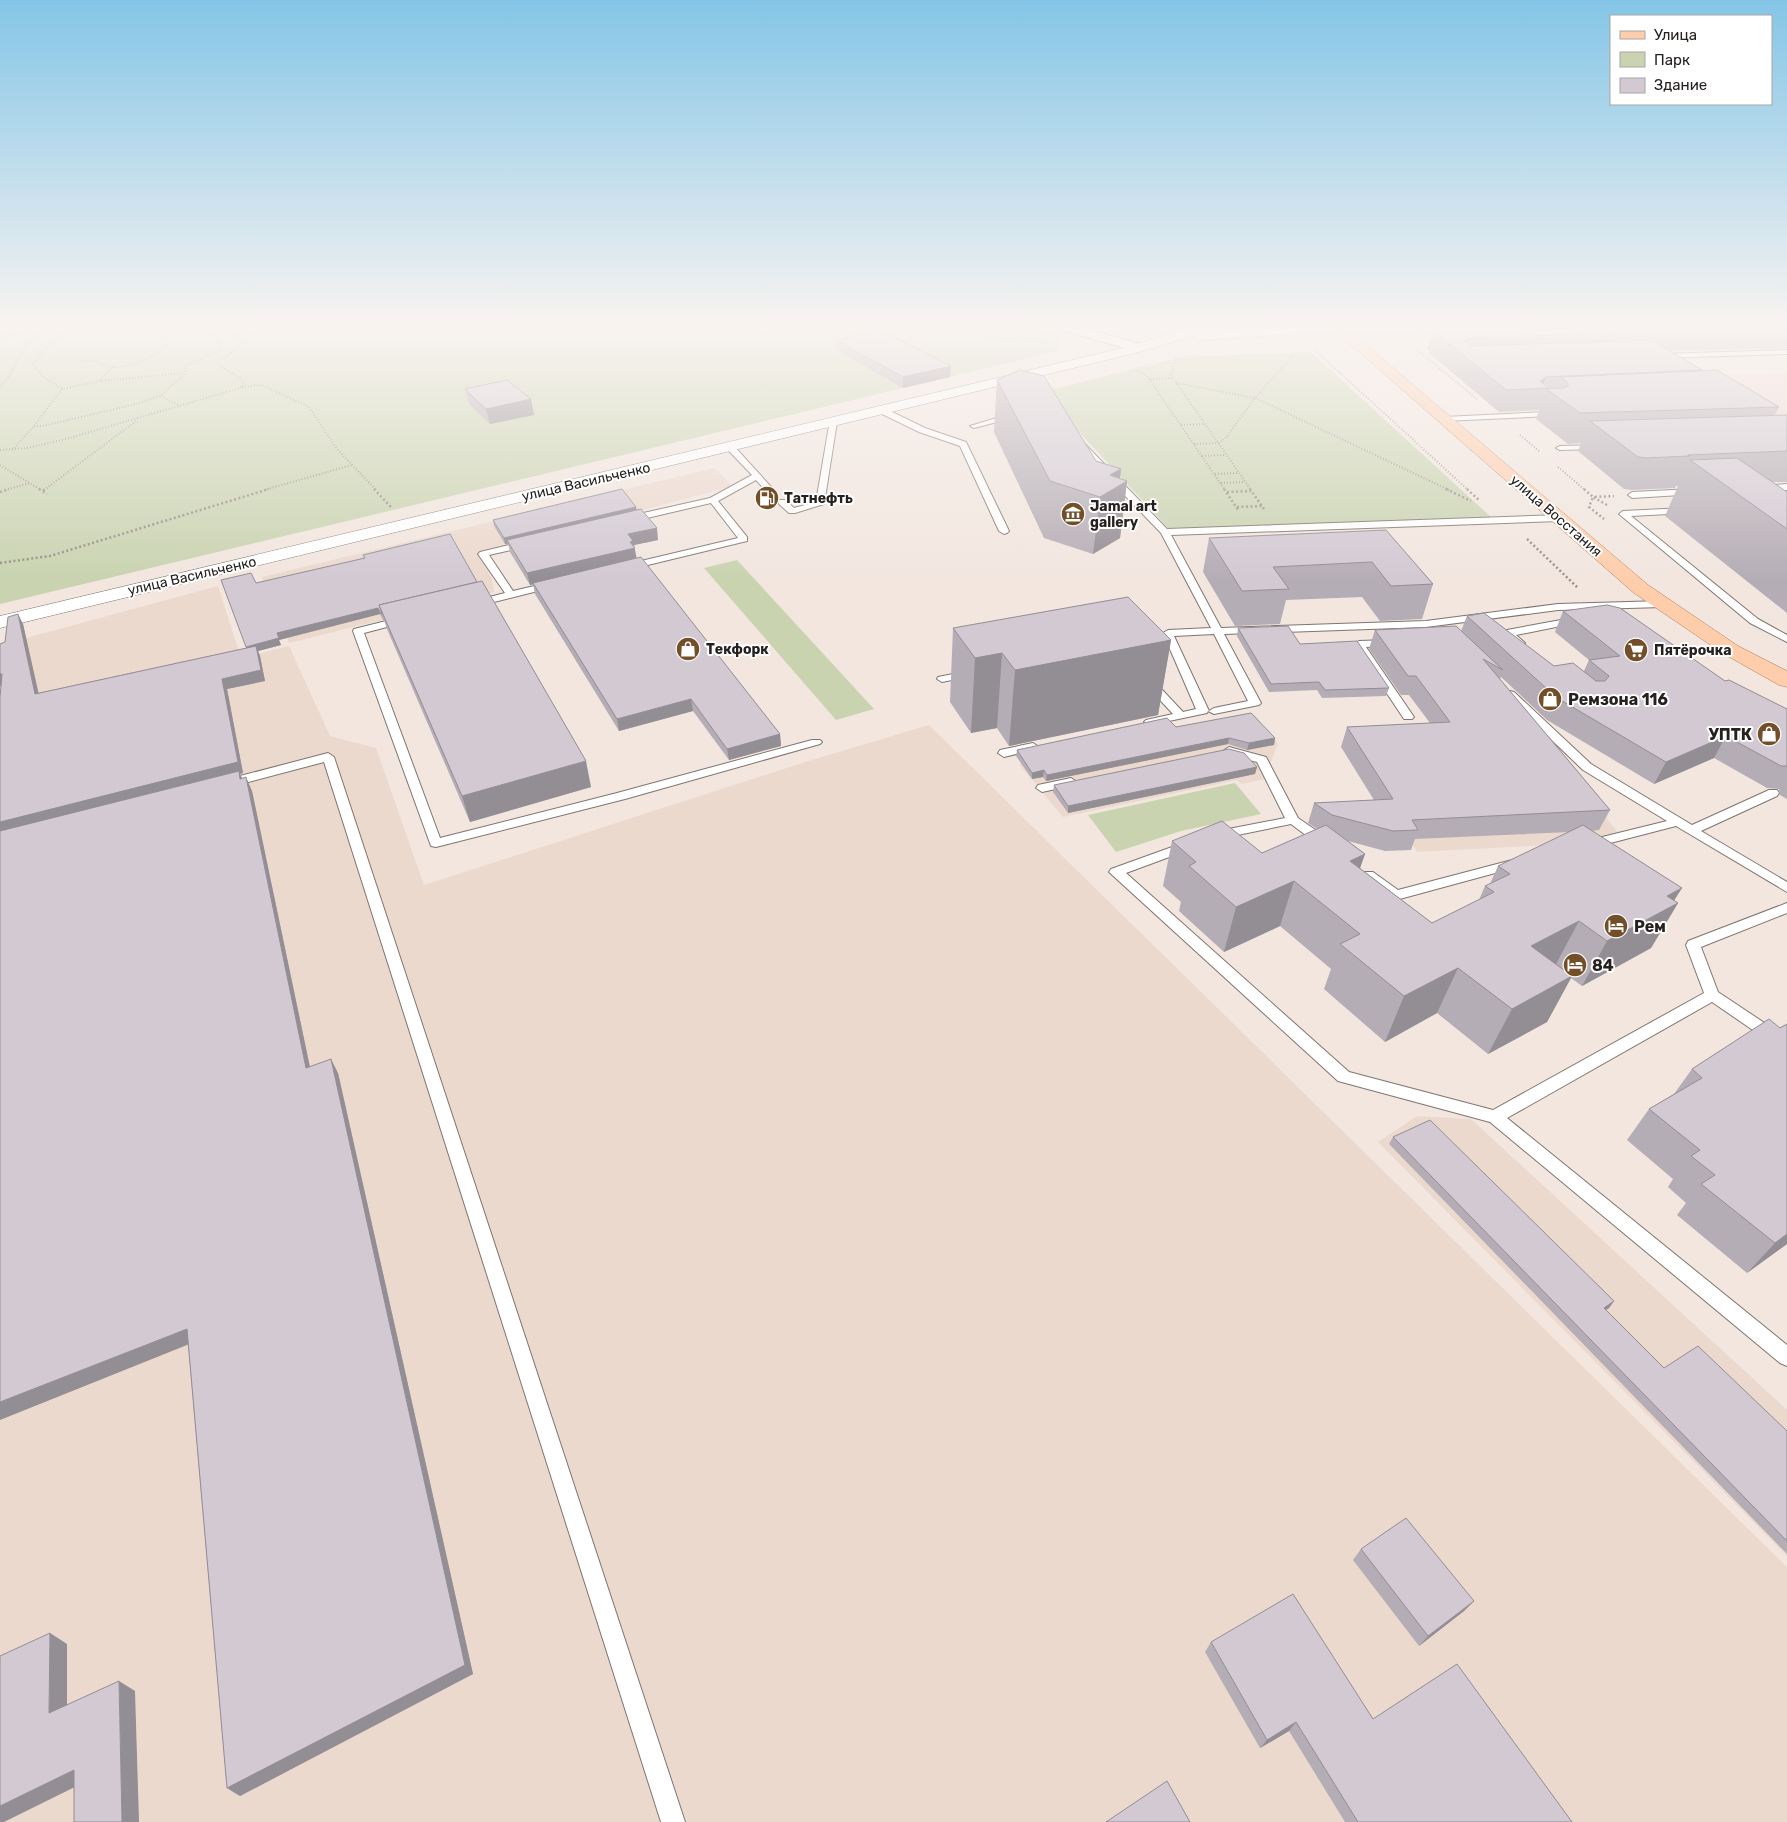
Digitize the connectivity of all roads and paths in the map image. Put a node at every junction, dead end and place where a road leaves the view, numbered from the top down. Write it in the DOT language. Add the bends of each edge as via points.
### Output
graph roads {
  1 [pos="45,411"];
  2 [pos="106,411"];
  3 [pos="168,411"];
  4 [pos="312,411"];
  5 [pos="877,411"];
  6 [pos="883,411"];
  7 [pos="1172,411"];
  8 [pos="1196,411"];
  9 [pos="1246,411"];
  10 [pos="1282,411"];
  11 [pos="1382,411"];
  12 [pos="1436,411"];
  13 [pos="1492,411"];
  14 [pos="1548,411"];
  15 [pos="1018,414"];
  16 [pos="1498,416"];
  17 [pos="1444,418"];
  18 [pos="139,419"];
  19 [pos="833,422"];
  20 [pos="1205,424"];
  21 [pos="1181,425"];
  22 [pos="34,426"];
  23 [pos="974,426"];
  24 [pos="1072,434"];
  25 [pos="1218,443"];
  26 [pos="1194,444"];
  27 [pos="730,447"];
  28 [pos="1608,447"];
  29 [pos="1560,448"];
  30 [pos="0,450"];
  31 [pos="12,450"];
  32 [pos="1227,455"];
  33 [pos="1544,455"];
  34 [pos="1202,456"];
  35 [pos="352,465"];
  36 [pos="0,466"];
  37 [pos="1558,467"];
  38 [pos="1239,473"];
  39 [pos="1214,474"];
  40 [pos="757,476"];
  41 [pos="1245,482"];
  42 [pos="30,483"];
  43 [pos="1220,483"];
  44 [pos="1787,487"];
  45 [pos="769,489"];
  46 [pos="1758,489"];
  47 [pos="43,491"];
  48 [pos="1251,491"];
  49 [pos="0,492"];
  50 [pos="1226,492"];
  51 [pos="1700,492"];
  52 [pos="47,494"];
  53 [pos="1632,495"];
  54 [pos="713,500"];
  55 [pos="1472,501"];
  56 [pos="782,502"];
  57 [pos="1482,503"];
  58 [pos="1262,506"];
  59 [pos="1236,507"];
  60 [pos="1692,510"];
  61 [pos="396,513"];
  62 [pos="1267,513"];
  63 [pos="1241,514"];
  64 [pos="1559,518"];
  65 [pos="1604,519"];
  66 [pos="617,522"];
  67 [pos="1004,531"];
  68 [pos="1165,532"];
  69 [pos="1520,533"];
  70 [pos="540,540"];
  71 [pos="0,563"];
  72 [pos="614,570"];
  73 [pos="558,584"];
  74 [pos="512,595"];
  75 [pos="1663,604"];
  76 [pos="458,607"];
  77 [pos="1604,607"];
  78 [pos="413,618"];
  79 [pos="0,622"];
  80 [pos="1215,631"];
  81 [pos="1787,639"];
  82 [pos="1398,642"];
  83 [pos="1530,651"];
  84 [pos="979,672"];
  85 [pos="1142,674"];
  86 [pos="942,679"];
  87 [pos="1787,680"];
  88 [pos="1503,687"];
  89 [pos="1214,711"];
  90 [pos="1180,716"];
  91 [pos="1408,718"];
  92 [pos="1134,726"];
  93 [pos="816,742"];
  94 [pos="1041,745"];
  95 [pos="1218,752"];
  96 [pos="1004,753"];
  97 [pos="1081,780"];
  98 [pos="212,787"];
  99 [pos="1042,788"];
  100 [pos="1773,793"];
  101 [pos="1293,820"];
  102 [pos="1678,822"];
  103 [pos="1692,830"];
  104 [pos="1575,848"];
  105 [pos="1333,849"];
  106 [pos="1528,860"];
  107 [pos="1356,866"];
  108 [pos="1787,888"];
  109 [pos="1787,908"];
  110 [pos="1712,995"];
  111 [pos="1787,1046"];
  112 [pos="1495,1117"];
  113 [pos="1787,1357"];
  114 [pos="673,1822"];
  1 -- 22 [label="path"];
  2 -- 22 [label="path"];
  3 -- 18 [label="path"];
  4 -- 35 [label="path" via="336,449"];
  5 -- 19 [label="main road, улица Васильченко"];
  6 -- 67 [label="lane" via="922,430 963,444"];
  7 -- 21 [label="path"];
  8 -- 20 [label="path"];
  9 -- 25 [label="path" via="1225,440"];
  10 -- 55 [label="path"];
  11 -- 57 [label="path"];
  12 -- 17 [label="main road, улица Восстания"];
  13 -- 16 [label="path"];
  14 -- 16 [label="lane" via="1552,414"];
  15 -- 23 [label="lane"];
  16 -- 17 [label="lane"];
  16 -- 33 [label="path"];
  17 -- 64 [label="main road, улица Восстания"];
  18 -- 31 [label="path" via="48,444"];
  18 -- 47 [label="path"];
  19 -- 27 [label="main road, улица Васильченко"];
  19 -- 56 [label="lane" via="820,504 792,511"];
  20 -- 21 [label="path"];
  20 -- 25 [label="path"];
  21 -- 26 [label="path"];
  22 -- 31 [label="path"];
  24 -- 68 [label="lane"];
  25 -- 26 [label="path"];
  25 -- 32 [label="path"];
  26 -- 34 [label="path"];
  27 -- 40 [label="lane"];
  27 -- 79 [label="main road, улица Васильченко"];
  28 -- 29 [label="lane"];
  30 -- 31 [label="path"];
  32 -- 34 [label="path"];
  32 -- 38 [label="path"];
  34 -- 39 [label="path"];
  35 -- 61 [label="path"];
  35 -- 71 [label="path" via="50,556"];
  36 -- 42 [label="path"];
  37 -- 65 [label="path" via="1594,497 1589,507"];
  38 -- 39 [label="path"];
  38 -- 41 [label="path"];
  39 -- 43 [label="path"];
  40 -- 45 [label="lane"];
  40 -- 54 [label="lane"];
  41 -- 43 [label="path"];
  41 -- 48 [label="path"];
  42 -- 47 [label="path"];
  42 -- 49 [label="path"];
  43 -- 50 [label="path"];
  44 -- 46 [label="lane"];
  47 -- 52 [label="path"];
  48 -- 50 [label="path"];
  48 -- 58 [label="path"];
  50 -- 59 [label="path"];
  51 -- 53 [label="lane"];
  54 -- 66 [label="lane"];
  54 -- 72 [label="lane" via="744,539"];
  58 -- 59 [label="path"];
  58 -- 62 [label="path"];
  59 -- 63 [label="path"];
  60 -- 81 [label="lane" via="1623,514 1754,621"];
  64 -- 68 [label="lane"];
  64 -- 75 [label="main road, улица Восстания" via="1641,590"];
  68 -- 80 [label="lane"];
  69 -- 77 [label="path" via="1585,594"];
  70 -- 74 [label="lane" via="483,554"];
  73 -- 74 [label="lane"];
  74 -- 76 [label="lane"];
  75 -- 77 [label="lane"];
  75 -- 87 [label="main road, улица Восстания" via="1731,650"];
  77 -- 80 [label="lane" via="1558,607 1426,624"];
  77 -- 83 [label="lane" via="1598,616 1507,634"];
  78 -- 93 [label="lane" via="358,631 436,842 621,796"];
  80 -- 89 [label="lane" via="1254,703"];
  80 -- 90 [label="lane" via="1168,633 1203,711"];
  82 -- 91 [label="lane" via="1359,644"];
  84 -- 86 [label="lane"];
  85 -- 90 [label="lane"];
  88 -- 102 [label="lane" via="1587,767"];
  90 -- 92 [label="lane"];
  94 -- 96 [label="lane"];
  95 -- 101 [label="lane" via="1228,750 1262,760"];
  97 -- 99 [label="lane"];
  98 -- 114 [label="lane" via="328,757"];
  100 -- 103 [label="lane"];
  101 -- 105 [label="lane"];
  101 -- 112 [label="lane" via="1221,834 1116,872 1344,1077"];
  102 -- 103 [label="lane"];
  102 -- 104 [label="lane"];
  103 -- 108 [label="lane"];
  106 -- 107 [label="lane" via="1396,895"];
  109 -- 110 [label="lane" via="1693,945"];
  110 -- 111 [label="lane"];
  110 -- 112 [label="lane"];
  112 -- 113 [label="lane"];
}
